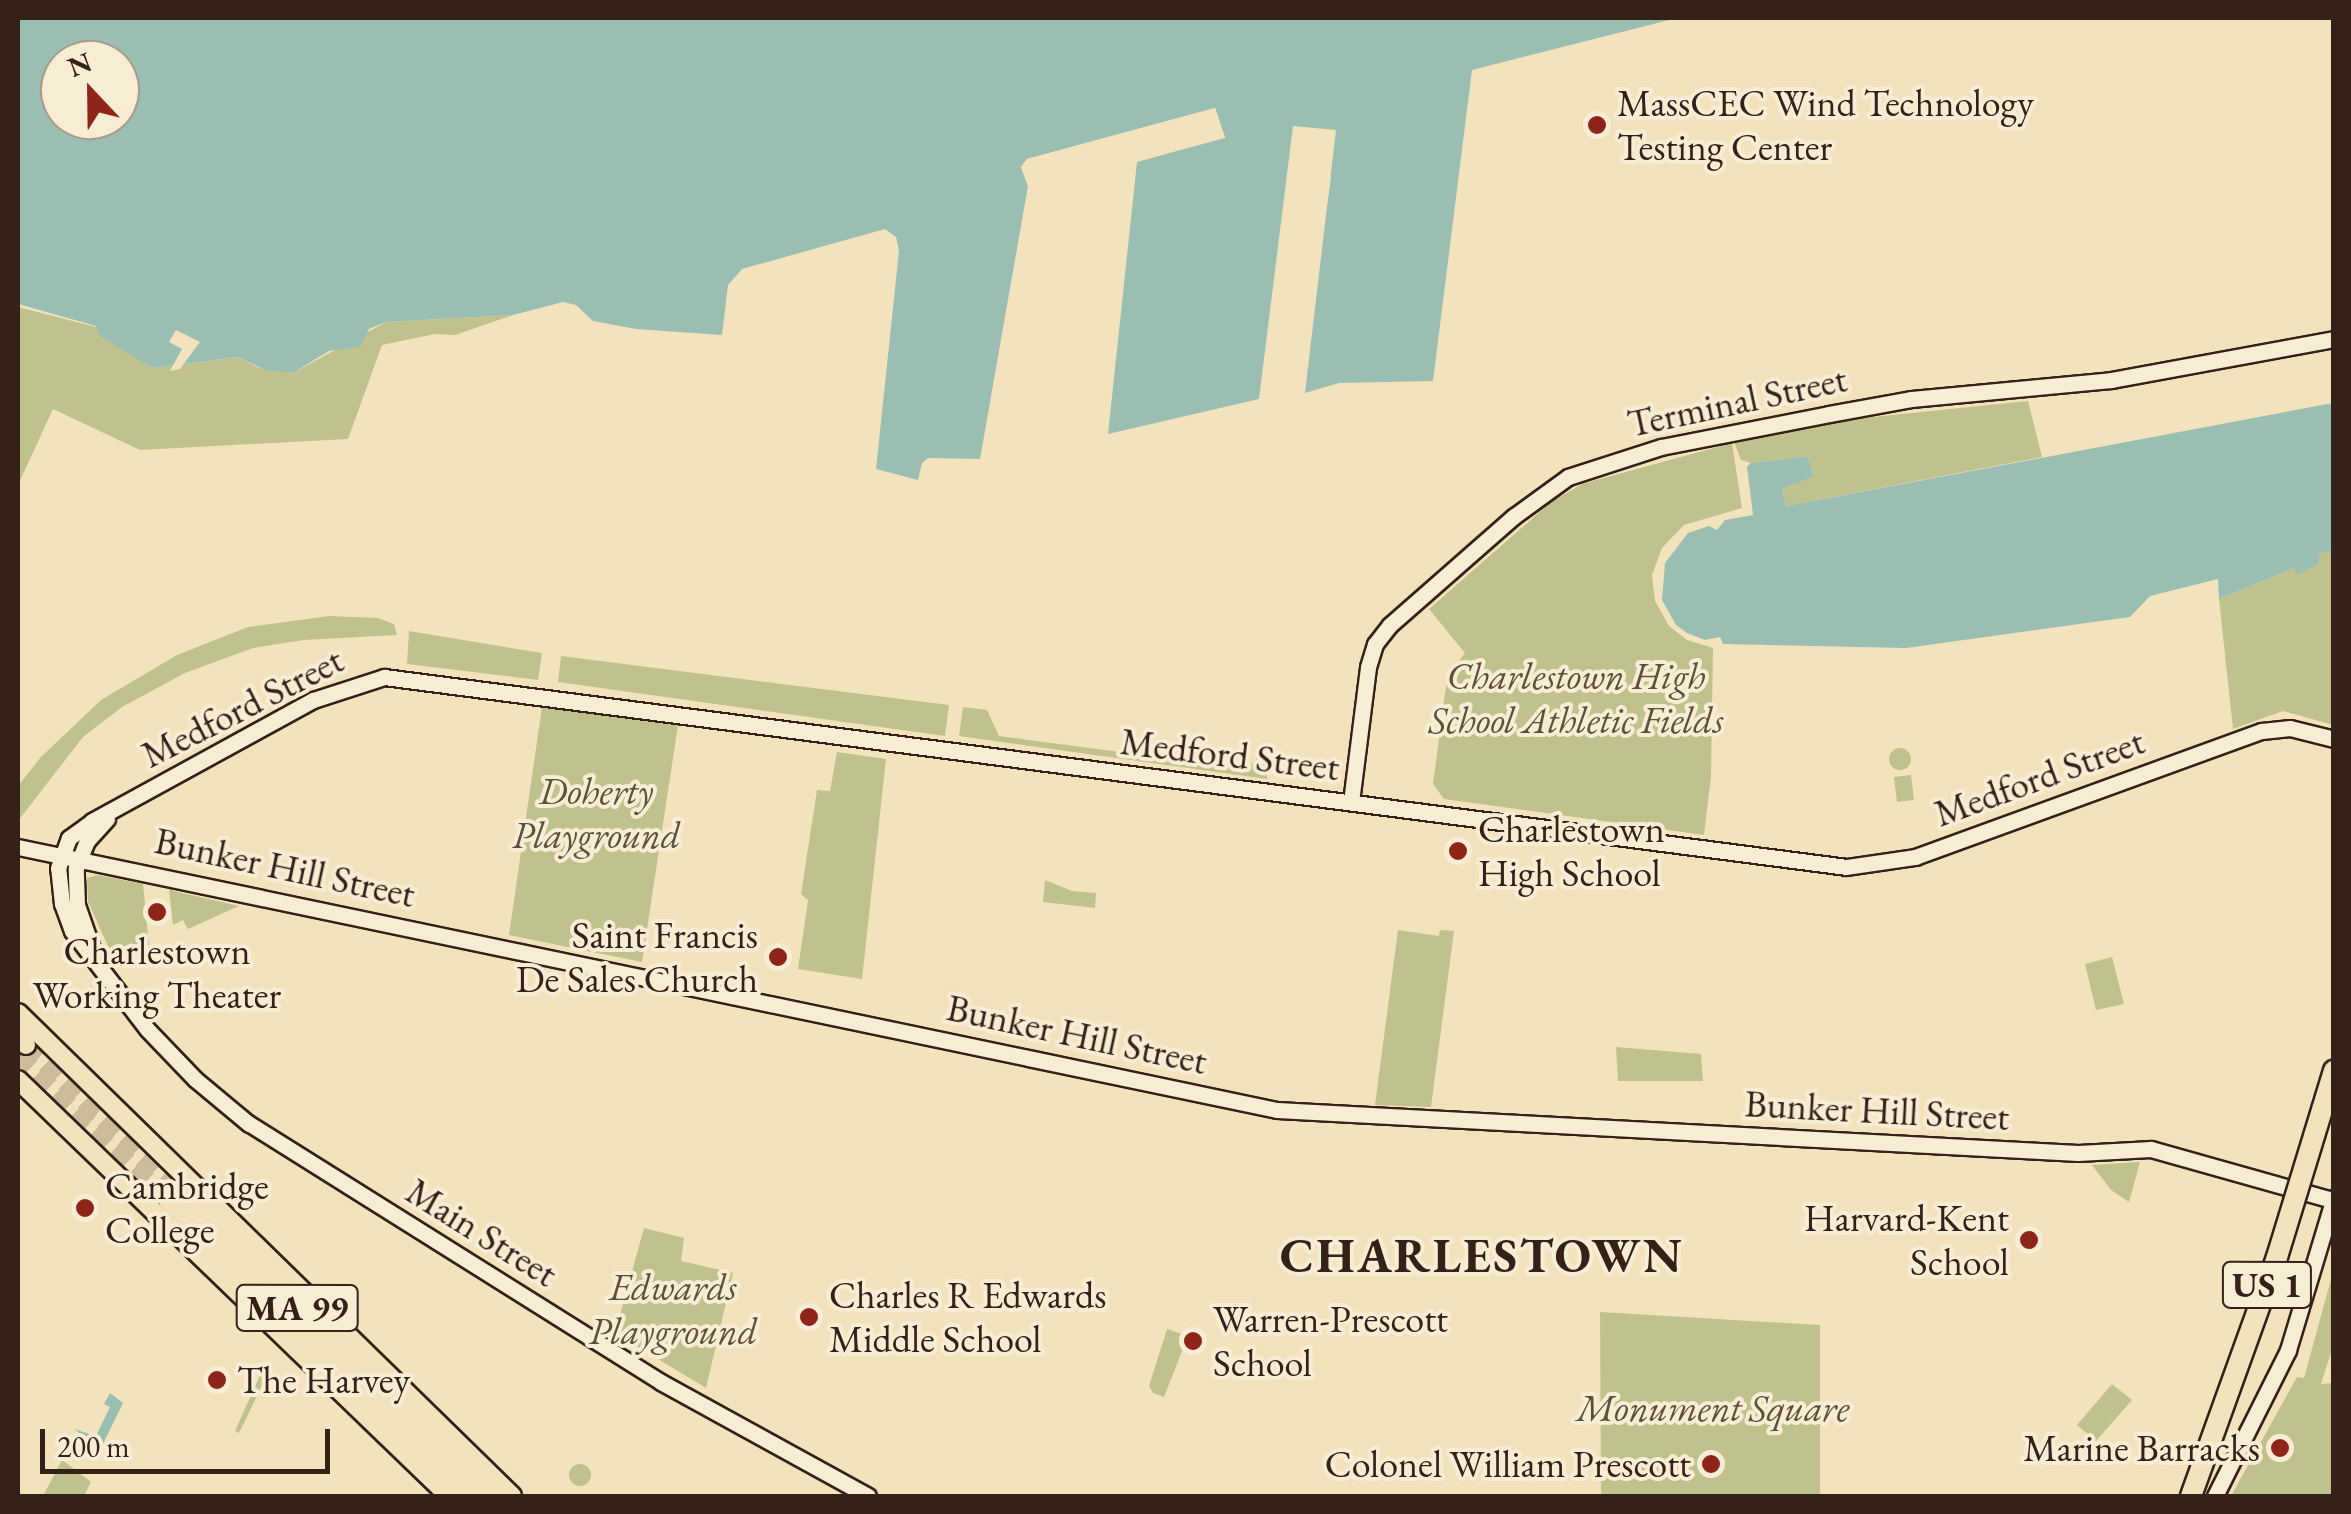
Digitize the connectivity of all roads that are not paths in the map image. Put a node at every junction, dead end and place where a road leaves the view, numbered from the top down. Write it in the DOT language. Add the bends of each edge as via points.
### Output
graph roads {
  1 [pos="2334,338"];
  2 [pos="2334,739"];
  3 [pos="1351,802"];
  4 [pos="126,804"];
  5 [pos="18,847"];
  6 [pos="60,856"];
  7 [pos="79,858"];
  8 [pos="103,972"];
  9 [pos="18,1012"];
  10 [pos="2334,1069"];
  11 [pos="18,1080"];
  12 [pos="2333,1199"];
  13 [pos="2242,1356"];
  14 [pos="449,1496"];
  15 [pos="470,1496"];
  16 [pos="493,1496"];
  17 [pos="512,1496"];
  18 [pos="868,1496"];
  19 [pos="2191,1496"];
  20 [pos="2215,1496"];
  1 -- 3 [label="main road, Terminal Street" via="2111,380 1828,414 1661,447 1568,477 1513,517 1375,644"];
  2 -- 3 [label="main road, Medford Street" via="2290,728 2262,731 1915,857 1870,866"];
  3 -- 4 [label="main road, Medford Street" via="384,677 313,700"];
  4 -- 6 [label="main road, Medford Street" via="80,829"];
  4 -- 7 [label="main road, Medford Street" via="94,832"];
  5 -- 6 [label="main road"];
  6 -- 7 [label="main road"];
  6 -- 8 [label="main road, Main Street" via="66,919"];
  7 -- 8 [label="main road, Main Street" via="77,905"];
  7 -- 12 [label="main road, Bunker Hill Street" via="1277,1110 2078,1153 2161,1150"];
  8 -- 18 [label="main road, Main Street" via="195,1079 263,1134 661,1382"];
  9 -- 17 [label="main road"];
  10 -- 13 [label="highway, US 1, bridge"];
  10 -- 19 [label="highway, US 1, bridge" via="2277,1257"];
  11 -- 14 [label="main road"];
  12 -- 20 [label="main road" via="2288,1350"];
  15 -- 16 [label="main road, MA 99" via="171,1194"];
}
